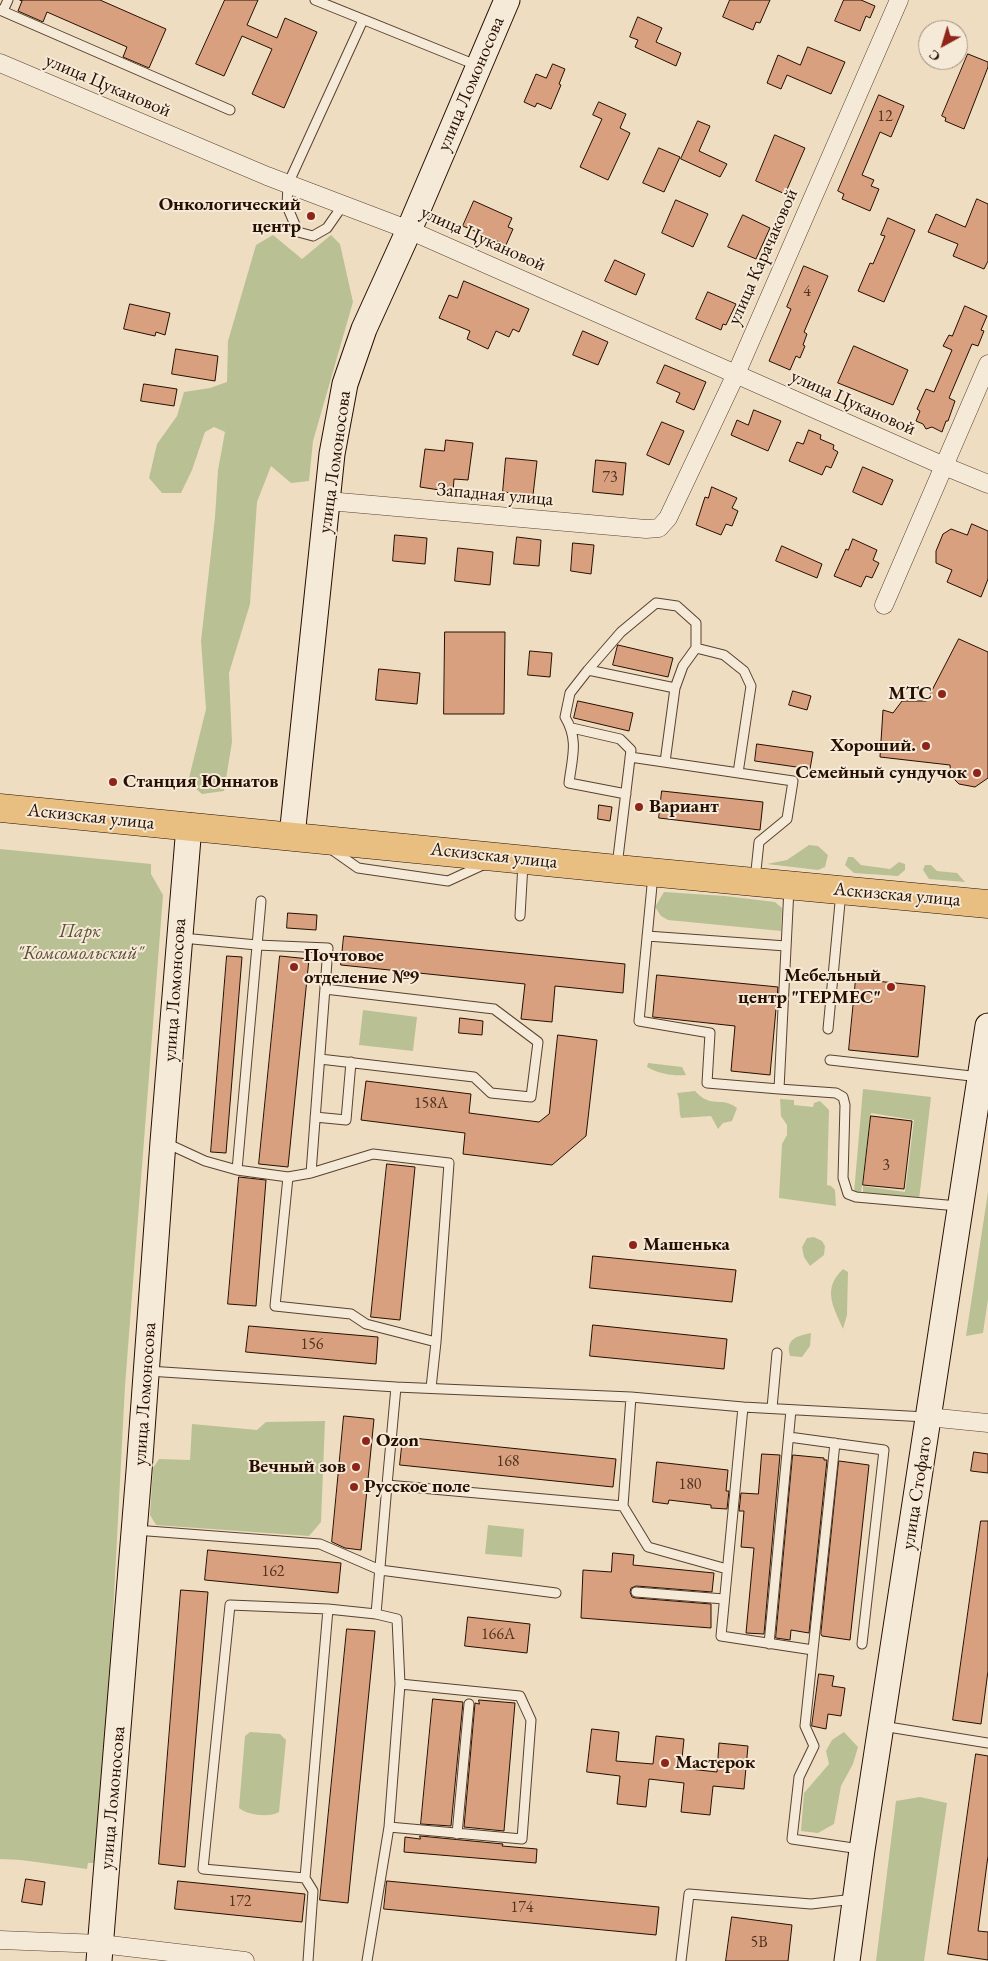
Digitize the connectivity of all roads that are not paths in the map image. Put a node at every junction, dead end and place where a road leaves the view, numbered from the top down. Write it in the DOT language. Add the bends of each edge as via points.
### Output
graph roads {
  1 [pos="8,0"];
  2 [pos="315,0"];
  3 [pos="507,0"];
  4 [pos="899,0"];
  5 [pos="2,11"];
  6 [pos="364,20"];
  7 [pos="0,63"];
  8 [pos="479,66"];
  9 [pos="230,110"];
  10 [pos="288,184"];
  11 [pos="343,205"];
  12 [pos="409,230"];
  13 [pos="988,364"];
  14 [pos="736,374"];
  15 [pos="944,466"];
  16 [pos="988,484"];
  17 [pos="328,501"];
  18 [pos="659,528"];
  19 [pos="884,605"];
  20 [pos="696,648"];
  21 [pos="588,670"];
  22 [pos="675,688"];
  23 [pos="572,728"];
  24 [pos="630,757"];
  25 [pos="665,762"];
  26 [pos="738,773"];
  27 [pos="626,794"];
  28 [pos="0,808"];
  29 [pos="189,826"];
  30 [pos="305,837"];
  31 [pos="512,858"];
  32 [pos="617,869"];
  33 [pos="653,872"];
  34 [pos="755,882"];
  35 [pos="790,885"];
  36 [pos="841,890"];
  37 [pos="261,901"];
  38 [pos="988,904"];
  39 [pos="520,916"];
  40 [pos="647,936"];
  41 [pos="179,937"];
  42 [pos="257,945"];
  43 [pos="786,946"];
  44 [pos="325,989"];
  45 [pos="988,1026"];
  46 [pos="828,1029"];
  47 [pos="320,1059"];
  48 [pos="830,1060"];
  49 [pos="351,1062"];
  50 [pos="980,1077"];
  51 [pos="779,1089"];
  52 [pos="316,1117"];
  53 [pos="163,1142"];
  54 [pos="237,1170"];
  55 [pos="311,1173"];
  56 [pos="288,1177"];
  57 [pos="961,1206"];
  58 [pos="436,1342"];
  59 [pos="776,1353"];
  60 [pos="146,1371"];
  61 [pos="396,1387"];
  62 [pos="431,1388"];
  63 [pos="631,1398"];
  64 [pos="743,1407"];
  65 [pos="772,1408"];
  66 [pos="791,1410"];
  67 [pos="928,1417"];
  68 [pos="988,1423"];
  69 [pos="789,1437"];
  70 [pos="835,1443"];
  71 [pos="387,1485"];
  72 [pos="623,1506"];
  73 [pos="135,1530"];
  74 [pos="727,1568"];
  75 [pos="380,1570"];
  76 [pos="636,1592"];
  77 [pos="556,1593"];
  78 [pos="724,1599"];
  79 [pos="328,1609"];
  80 [pos="376,1614"];
  81 [pos="769,1644"];
  82 [pos="862,1644"];
  83 [pos="814,1650"];
  84 [pos="400,1684"];
  85 [pos="469,1704"];
  86 [pos="881,1726"];
  87 [pos="988,1743"];
  88 [pos="389,1827"];
  89 [pos="458,1834"];
  90 [pos="862,1850"];
  91 [pos="305,1878"];
  92 [pos="857,1899"];
  93 [pos="0,1940"];
  94 [pos="100,1952"];
  95 [pos="245,1961"];
  96 [pos="308,1961"];
  97 [pos="367,1961"];
  98 [pos="681,1961"];
  99 [pos="847,1961"];
  1 -- 5 [label="lane"];
  2 -- 6 [label="lane"];
  3 -- 8 [label="street, улица Ломоносова"];
  4 -- 14 [label="street, улица Карачаковой"];
  5 -- 9 [label="lane"];
  6 -- 8 [label="lane"];
  6 -- 10 [label="lane"];
  7 -- 10 [label="street, улица Цукановой"];
  8 -- 12 [label="street, улица Ломоносова"];
  10 -- 11 [label="street, улица Цукановой"];
  10 -- 11 [label="lane" via="287,206 298,232 313,236 327,228"];
  11 -- 12 [label="street, улица Цукановой"];
  12 -- 14 [label="street, улица Цукановой"];
  12 -- 17 [label="street, улица Ломоносова" via="364,329 346,384 332,454"];
  13 -- 15 [label="street"];
  14 -- 15 [label="street, улица Цукановой"];
  14 -- 18 [label="street, улица Карачаковой" via="668,518"];
  15 -- 16 [label="street, улица Цукановой"];
  15 -- 19 [label="street"];
  17 -- 18 [label="street, Западная улица" via="646,530"];
  17 -- 30 [label="street, улица Ломоносова"];
  20 -- 21 [label="lane" via="696,623 677,606 656,603 621,632"];
  20 -- 22 [label="lane" via="683,666"];
  20 -- 26 [label="lane" via="724,655 744,671 752,686"];
  21 -- 22 [label="lane"];
  21 -- 23 [label="lane" via="570,693 565,717"];
  22 -- 25 [label="lane"];
  23 -- 24 [label="lane" via="620,738 631,750"];
  23 -- 27 [label="lane" via="574,738 569,783"];
  24 -- 25 [label="lane"];
  24 -- 27 [label="lane"];
  25 -- 26 [label="lane"];
  26 -- 34 [label="lane" via="793,781 787,819 760,842"];
  27 -- 32 [label="lane"];
  28 -- 29 [label="main road, Аскизская улица"];
  29 -- 30 [label="main road, Аскизская улица"];
  29 -- 41 [label="street, улица Ломоносова"];
  30 -- 31 [label="main road, Аскизская улица"];
  31 -- 32 [label="main road, Аскизская улица"];
  31 -- 39 [label="lane"];
  32 -- 33 [label="main road, Аскизская улица"];
  33 -- 34 [label="main road, Аскизская улица"];
  33 -- 40 [label="lane"];
  34 -- 35 [label="main road, Аскизская улица"];
  35 -- 36 [label="main road, Аскизская улица"];
  35 -- 43 [label="lane"];
  36 -- 38 [label="main road, Аскизская улица"];
  36 -- 46 [label="lane"];
  37 -- 42 [label="lane"];
  40 -- 43 [label="lane"];
  40 -- 51 [label="lane" via="639,1021 710,1033 707,1083"];
  41 -- 42 [label="lane"];
  41 -- 53 [label="street, улица Ломоносова"];
  42 -- 44 [label="lane" via="328,948"];
  42 -- 54 [label="lane"];
  43 -- 51 [label="lane"];
  44 -- 47 [label="lane"];
  44 -- 49 [label="lane" via="494,1009 538,1042 531,1097 492,1093 474,1077"];
  45 -- 50 [label="street, улица Стофато"];
  47 -- 49 [label="lane"];
  47 -- 52 [label="lane"];
  48 -- 50 [label="lane"];
  49 -- 52 [label="lane" via="346,1120"];
  50 -- 57 [label="street, улица Стофато"];
  51 -- 57 [label="lane" via="836,1093 843,1097 843,1178 848,1194"];
  52 -- 55 [label="lane"];
  53 -- 54 [label="lane" via="205,1161"];
  53 -- 60 [label="street, улица Ломоносова"];
  54 -- 56 [label="lane"];
  55 -- 56 [label="lane"];
  55 -- 58 [label="lane" via="372,1154 449,1162"];
  56 -- 58 [label="lane" via="275,1306 351,1314 366,1324"];
  57 -- 67 [label="street, улица Стофато"];
  58 -- 62 [label="lane"];
  59 -- 65 [label="lane"];
  60 -- 61 [label="lane"];
  60 -- 73 [label="street, улица Ломоносова"];
  61 -- 62 [label="lane"];
  61 -- 71 [label="lane"];
  62 -- 63 [label="lane"];
  63 -- 64 [label="lane"];
  63 -- 72 [label="lane"];
  64 -- 65 [label="lane"];
  64 -- 74 [label="lane"];
  65 -- 66 [label="lane"];
  66 -- 67 [label="lane"];
  66 -- 69 [label="lane"];
  67 -- 68 [label="street"];
  67 -- 86 [label="street, улица Стофато"];
  69 -- 70 [label="lane"];
  69 -- 81 [label="lane"];
  70 -- 82 [label="lane" via="884,1450"];
  70 -- 83 [label="lane"];
  71 -- 72 [label="lane"];
  71 -- 75 [label="lane"];
  72 -- 74 [label="lane" via="648,1547"];
  73 -- 75 [label="lane" via="320,1544"];
  73 -- 94 [label="street, улица Ломоносова"];
  74 -- 78 [label="lane"];
  75 -- 77 [label="lane"];
  75 -- 80 [label="lane"];
  76 -- 78 [label="lane"];
  78 -- 81 [label="lane" via="721,1636"];
  79 -- 80 [label="lane"];
  79 -- 91 [label="lane"];
  79 -- 91 [label="lane" via="230,1605 203,1869"];
  80 -- 84 [label="lane" via="397,1619"];
  81 -- 83 [label="lane"];
  83 -- 90 [label="lane" via="805,1726 814,1746 800,1777 792,1839"];
  84 -- 88 [label="lane"];
  84 -- 89 [label="lane" via="520,1696 531,1720 522,1840"];
  85 -- 89 [label="lane"];
  86 -- 87 [label="lane"];
  86 -- 90 [label="street, улица Стофато"];
  88 -- 89 [label="lane"];
  88 -- 97 [label="lane"];
  90 -- 92 [label="street, улица Стофато"];
  91 -- 96 [label="lane" via="313,1891"];
  92 -- 98 [label="lane" via="811,1904 689,1894"];
  92 -- 99 [label="street, улица Стофато"];
  93 -- 94 [label="street"];
  94 -- 95 [label="street"];
}
